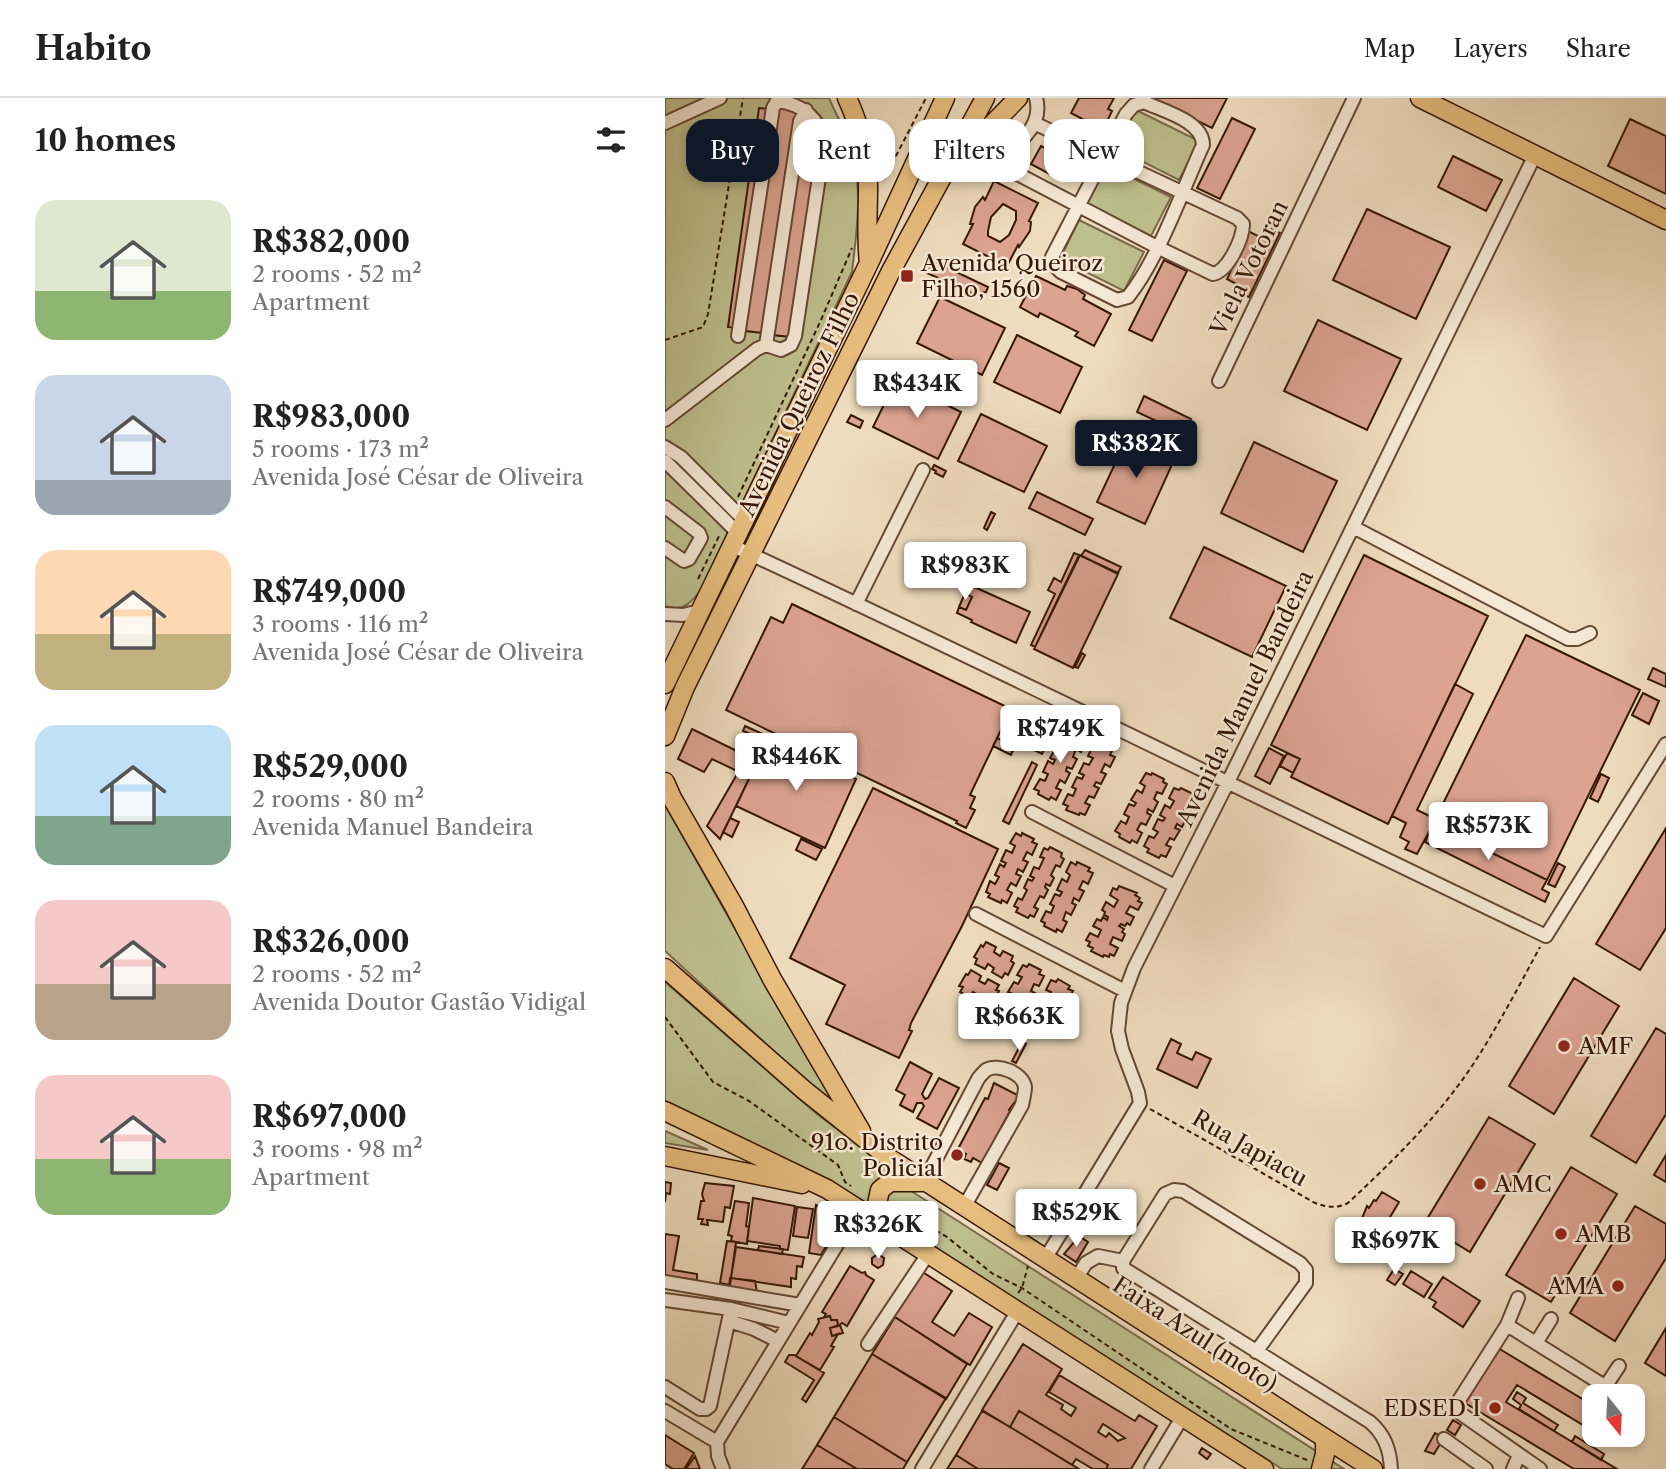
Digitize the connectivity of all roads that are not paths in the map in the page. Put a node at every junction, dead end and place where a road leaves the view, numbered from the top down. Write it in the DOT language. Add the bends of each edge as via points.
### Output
graph roads {
  1 [pos="720,98"];
  2 [pos="847,98"];
  3 [pos="945,98"];
  4 [pos="985,98"];
  5 [pos="1018,98"];
  6 [pos="1036,98"];
  7 [pos="1354,98"];
  8 [pos="1420,98"];
  9 [pos="806,110"];
  10 [pos="974,119"];
  11 [pos="997,119"];
  12 [pos="1124,119"];
  13 [pos="665,123"];
  14 [pos="1034,123"];
  15 [pos="1044,128"];
  16 [pos="1030,129"];
  17 [pos="1535,155"];
  18 [pos="1144,174"];
  19 [pos="1030,180"];
  20 [pos="940,182"];
  21 [pos="1091,182"];
  22 [pos="1181,192"];
  23 [pos="1079,205"];
  24 [pos="1666,220"];
  25 [pos="1157,247"];
  26 [pos="869,263"];
  27 [pos="738,336"];
  28 [pos="766,345"];
  29 [pos="1219,381"];
  30 [pos="665,420"];
  31 [pos="665,447"];
  32 [pos="665,461"];
  33 [pos="923,470"];
  34 [pos="665,506"];
  35 [pos="738,527"];
  36 [pos="1353,527"];
  37 [pos="665,548"];
  38 [pos="752,554"];
  39 [pos="856,604"];
  40 [pos="701,611"];
  41 [pos="665,614"];
  42 [pos="1590,633"];
  43 [pos="665,684"];
  44 [pos="665,736"];
  45 [pos="1666,744"];
  46 [pos="665,782"];
  47 [pos="1227,784"];
  48 [pos="1032,812"];
  49 [pos="1175,886"];
  50 [pos="976,914"];
  51 [pos="665,968"];
  52 [pos="1125,991"];
  53 [pos="737,1031"];
  54 [pos="665,1111"];
  55 [pos="866,1140"];
  56 [pos="665,1156"];
  57 [pos="921,1182"];
  58 [pos="827,1189"];
  59 [pos="964,1208"];
  60 [pos="858,1210"];
  61 [pos="888,1229"];
  62 [pos="927,1254"];
  63 [pos="1039,1257"];
  64 [pos="1123,1261"];
  65 [pos="1076,1279"];
  66 [pos="665,1282"];
  67 [pos="1518,1298"];
  68 [pos="665,1300"];
  69 [pos="800,1305"];
  70 [pos="1013,1309"];
  71 [pos="730,1315"];
  72 [pos="1551,1318"];
  73 [pos="789,1323"];
  74 [pos="1507,1325"];
  75 [pos="778,1341"];
  76 [pos="1536,1343"];
  77 [pos="868,1344"];
  78 [pos="1256,1352"];
  79 [pos="1619,1366"];
  80 [pos="665,1387"];
  81 [pos="665,1411"];
  82 [pos="1182,1416"];
  83 [pos="1444,1439"];
  84 [pos="717,1442"];
  85 [pos="1325,1442"];
  86 [pos="1519,1455"];
  87 [pos="1322,1468"];
  88 [pos="723,1469"];
  89 [pos="922,1469"];
  90 [pos="1151,1469"];
  91 [pos="1264,1469"];
  92 [pos="1364,1469"];
  93 [pos="1373,1469"];
  94 [pos="1391,1469"];
  95 [pos="1486,1469"];
  96 [pos="1513,1469"];
  97 [pos="1540,1469"];
  1 -- 13 [label="street"];
  2 -- 26 [label="highway" via="863,145"];
  3 -- 26 [label="highway, Avenida Queiroz Filho"];
  4 -- 10 [label="highway, Avenida Queiroz Filho"];
  5 -- 11 [label="highway"];
  6 -- 14 [label="street" via="1038,118"];
  7 -- 29 [label="street, Viela Votoran"];
  8 -- 17 [label="highway"];
  9 -- 27 [label="street" via="777,101 773,108"];
  9 -- 28 [label="street" via="800,121"];
  9 -- 28 [label="street" via="822,131 824,144 795,336 791,345 781,350"];
  12 -- 22 [label="street" via="1134,105 1145,102 1196,127 1203,145"];
  14 -- 15 [label="street"];
  14 -- 16 [label="street"];
  17 -- 24 [label="highway"];
  17 -- 36 [label="street, Avenida Manuel Bandeira"];
  18 -- 22 [label="street"];
  19 -- 23 [label="street"];
  20 -- 38 [label="highway, Avenida Queiroz Filho"];
  21 -- 23 [label="street"];
  22 -- 25 [label="street"];
  22 -- 25 [label="street" via="1237,218 1243,232 1225,269 1213,274"];
  23 -- 25 [label="street"];
  23 -- 25 [label="street" via="1052,257 1061,272 1117,300 1129,297"];
  26 -- 35 [label="highway, Avenida Queiroz Filho"];
  28 -- 30 [label="street"];
  31 -- 35 [label="street" via="681,457"];
  32 -- 35 [label="street" via="726,521"];
  33 -- 39 [label="street"];
  34 -- 37 [label="street" via="701,538 684,561"];
  35 -- 38 [label="street"];
  35 -- 40 [label="highway, Avenida Queiroz Filho"];
  36 -- 42 [label="street" via="1568,639"];
  36 -- 47 [label="street, Avenida Manuel Bandeira"];
  38 -- 39 [label="street"];
  38 -- 44 [label="highway, Avenida Queiroz Filho"];
  39 -- 47 [label="street"];
  40 -- 41 [label="street"];
  40 -- 43 [label="highway, Avenida Queiroz Filho"];
  45 -- 47 [label="street" via="1546,936"];
  46 -- 55 [label="highway"];
  47 -- 49 [label="street, Avenida Manuel Bandeira"];
  48 -- 49 [label="street"];
  49 -- 52 [label="street, Avenida Manuel Bandeira"];
  50 -- 52 [label="street"];
  51 -- 53 [label="highway"];
  52 -- 63 [label="street, Avenida Manuel Bandeira" via="1118,1031 1140,1103"];
  53 -- 55 [label="highway"];
  53 -- 57 [label="street, Faixa Azul (moto)" via="830,1116"];
  54 -- 58 [label="highway"];
  55 -- 57 [label="highway"];
  56 -- 58 [label="highway"];
  57 -- 59 [label="highway"];
  57 -- 59 [label="street" via="985,1071 1005,1069 1020,1077 1025,1087 1022,1105"];
  57 -- 61 [label="highway" via="890,1182 880,1190 877,1204"];
  57 -- 63 [label="street, Faixa Azul (moto)"];
  58 -- 60 [label="highway"];
  59 -- 63 [label="highway"];
  60 -- 61 [label="highway"];
  60 -- 69 [label="street"];
  61 -- 62 [label="highway"];
  62 -- 70 [label="highway"];
  62 -- 77 [label="street"];
  63 -- 65 [label="highway"];
  63 -- 85 [label="street, Faixa Azul (moto)"];
  64 -- 65 [label="street" via="1098,1256 1086,1263"];
  64 -- 78 [label="street" via="1123,1268"];
  64 -- 78 [label="street" via="1165,1194 1174,1190 1183,1191 1300,1264 1307,1283"];
  65 -- 85 [label="highway"];
  66 -- 69 [label="street"];
  67 -- 74 [label="street"];
  68 -- 71 [label="street"];
  69 -- 73 [label="street"];
  70 -- 82 [label="highway"];
  70 -- 89 [label="street"];
  71 -- 73 [label="street" via="763,1315"];
  71 -- 75 [label="street"];
  71 -- 80 [label="street" via="710,1406 700,1409"];
  72 -- 76 [label="street"];
  73 -- 75 [label="street"];
  74 -- 76 [label="street"];
  74 -- 86 [label="street" via="1456,1405 1460,1413"];
  75 -- 84 [label="street"];
  76 -- 79 [label="street" via="1603,1385"];
  78 -- 94 [label="street" via="1378,1429 1390,1451"];
  81 -- 84 [label="street"];
  82 -- 90 [label="street"];
  82 -- 91 [label="highway"];
  83 -- 95 [label="street"];
  84 -- 88 [label="street"];
  85 -- 87 [label="highway"];
  85 -- 92 [label="street, Faixa Azul (moto)"];
  85 -- 93 [label="highway"];
  86 -- 96 [label="street"];
  86 -- 97 [label="street"];
}
